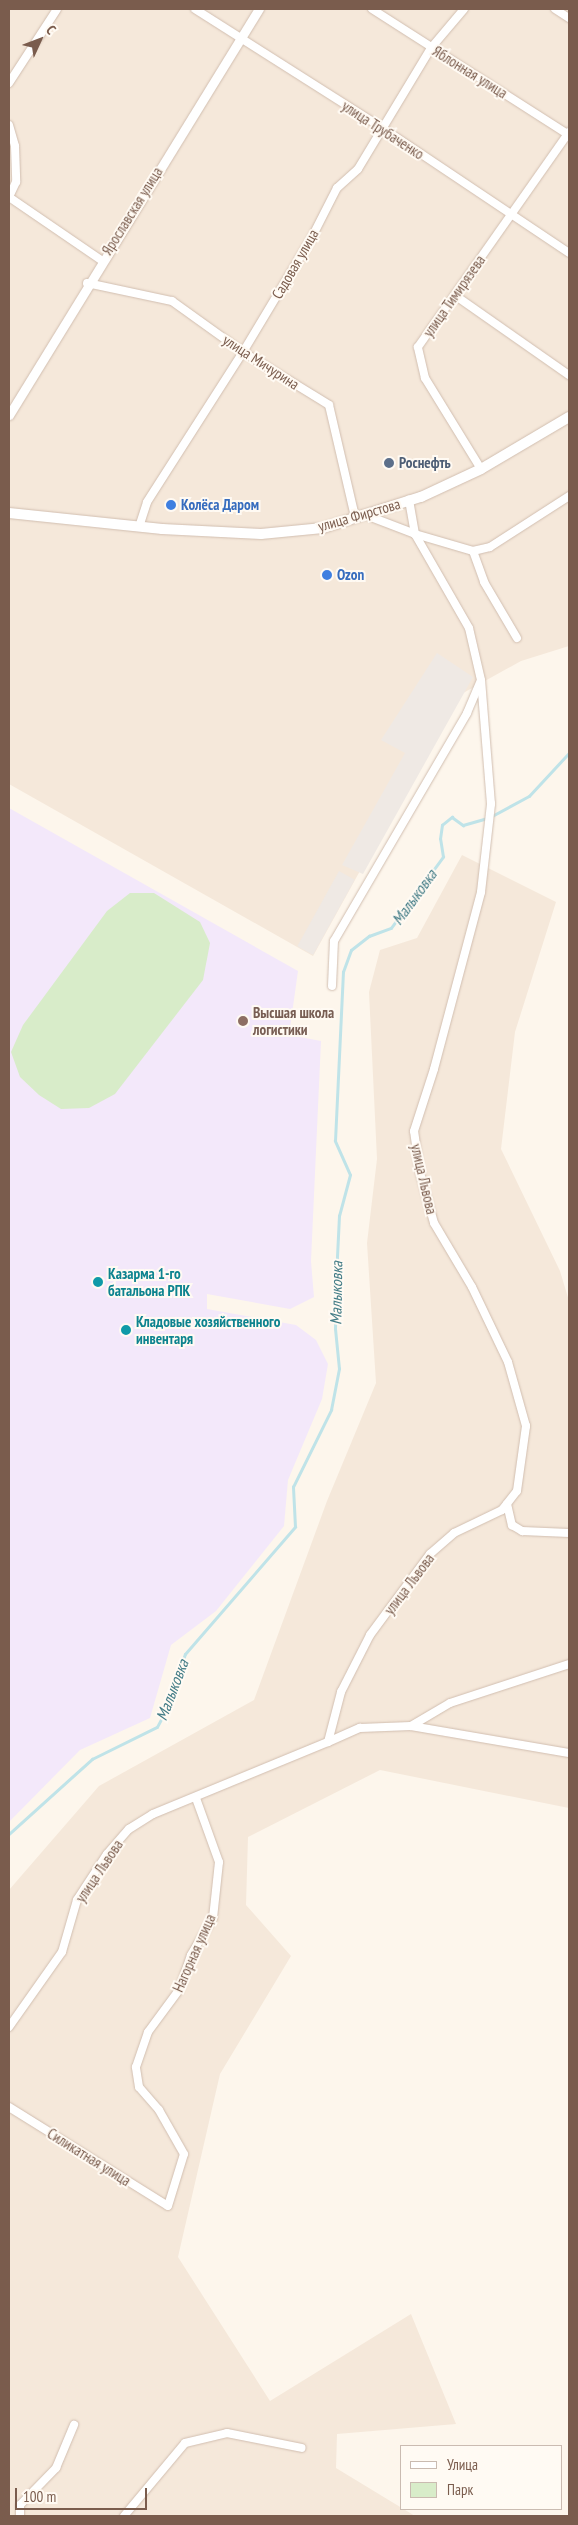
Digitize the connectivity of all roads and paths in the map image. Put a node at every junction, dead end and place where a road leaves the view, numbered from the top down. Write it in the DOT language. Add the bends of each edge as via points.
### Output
graph roads {
  1 [pos="57,9"];
  2 [pos="195,9"];
  3 [pos="260,9"];
  4 [pos="372,9"];
  5 [pos="464,9"];
  6 [pos="555,9"];
  7 [pos="569,18"];
  8 [pos="240,39"];
  9 [pos="431,48"];
  10 [pos="9,83"];
  11 [pos="9,125"];
  12 [pos="381,127"];
  13 [pos="569,134"];
  14 [pos="9,197"];
  15 [pos="510,216"];
  16 [pos="569,253"];
  17 [pos="101,260"];
  18 [pos="87,283"];
  19 [pos="456,296"];
  20 [pos="243,352"];
  21 [pos="569,374"];
  22 [pos="9,415"];
  23 [pos="569,417"];
  24 [pos="481,468"];
  25 [pos="569,496"];
  26 [pos="409,500"];
  27 [pos="9,513"];
  28 [pos="359,516"];
  29 [pos="139,527"];
  30 [pos="415,534"];
  31 [pos="473,551"];
  32 [pos="517,638"];
  33 [pos="481,680"];
  34 [pos="332,986"];
  35 [pos="507,1504"];
  36 [pos="569,1533"];
  37 [pos="569,1664"];
  38 [pos="411,1726"];
  39 [pos="328,1742"];
  40 [pos="569,1754"];
  41 [pos="196,1798"];
  42 [pos="9,2027"];
  43 [pos="9,2107"];
  44 [pos="168,2206"];
  45 [pos="74,2425"];
  46 [pos="302,2448"];
  47 [pos="20,2516"];
  48 [pos="124,2516"];
  1 -- 10 [label="street"];
  2 -- 8 [label="street, улица Трубаченко"];
  3 -- 8 [label="street, Ярославская улица"];
  4 -- 9 [label="street, Яблонная улица"];
  5 -- 9 [label="street, Садовая улица"];
  6 -- 7 [label="street"];
  8 -- 12 [label="street, улица Трубаченко"];
  8 -- 17 [label="street, Ярославская улица"];
  9 -- 12 [label="street, Садовая улица"];
  9 -- 13 [label="street, Яблонная улица"];
  11 -- 14 [label="street" via="15,146 16,182"];
  12 -- 15 [label="street, улица Трубаченко"];
  12 -- 20 [label="street, Садовая улица" via="358,169 337,188 312,237"];
  13 -- 15 [label="street, улица Тимирязева"];
  14 -- 17 [label="street"];
  15 -- 16 [label="street, улица Трубаченко"];
  15 -- 19 [label="street, улица Тимирязева"];
  17 -- 18 [label="street, Ярославская улица"];
  18 -- 20 [label="street, улица Мичурина" via="172,301"];
  18 -- 22 [label="street, Ярославская улица"];
  19 -- 21 [label="street"];
  19 -- 24 [label="street, улица Тимирязева" via="418,347 425,378"];
  20 -- 28 [label="street, улица Мичурина" via="328,405"];
  20 -- 29 [label="street, Садовая улица" via="146,502"];
  23 -- 24 [label="main road, улица Фирстова"];
  24 -- 26 [label="main road, улица Фирстова"];
  25 -- 31 [label="street" via="490,547"];
  26 -- 28 [label="main road, улица Фирстова"];
  26 -- 30 [label="street, улица Львова"];
  27 -- 29 [label="main road, улица Фирстова"];
  28 -- 29 [label="main road, улица Фирстова" via="323,528 261,534"];
  28 -- 30 [label="street"];
  30 -- 31 [label="street"];
  30 -- 33 [label="street, улица Львова" via="469,628"];
  31 -- 32 [label="street" via="484,582"];
  33 -- 34 [label="street" via="468,713 334,941"];
  33 -- 35 [label="street, улица Львова" via="490,804 481,892 434,1069 414,1131 420,1173 434,1223 472,1287 508,1362 526,1426 517,1491"];
  35 -- 36 [label="street" via="512,1525 522,1531"];
  35 -- 39 [label="street, улица Львова" via="502,1510 454,1533 430,1554 370,1635 341,1692"];
  37 -- 38 [label="street" via="450,1703"];
  38 -- 39 [label="street" via="360,1728"];
  38 -- 40 [label="street"];
  39 -- 41 [label="street, улица Львова"];
  41 -- 42 [label="street, улица Львова" via="153,1814 129,1829 107,1854 77,1900 62,1952"];
  41 -- 44 [label="street, Нагорная улица" via="219,1862 212,1918 191,1955 179,1990 148,2032 136,2067 139,2087 159,2110 184,2154"];
  43 -- 44 [label="street, Силикатная улица"];
  45 -- 47 [label="street" via="56,2468 20,2505"];
  46 -- 48 [label="street" via="227,2433 185,2443"];
}
